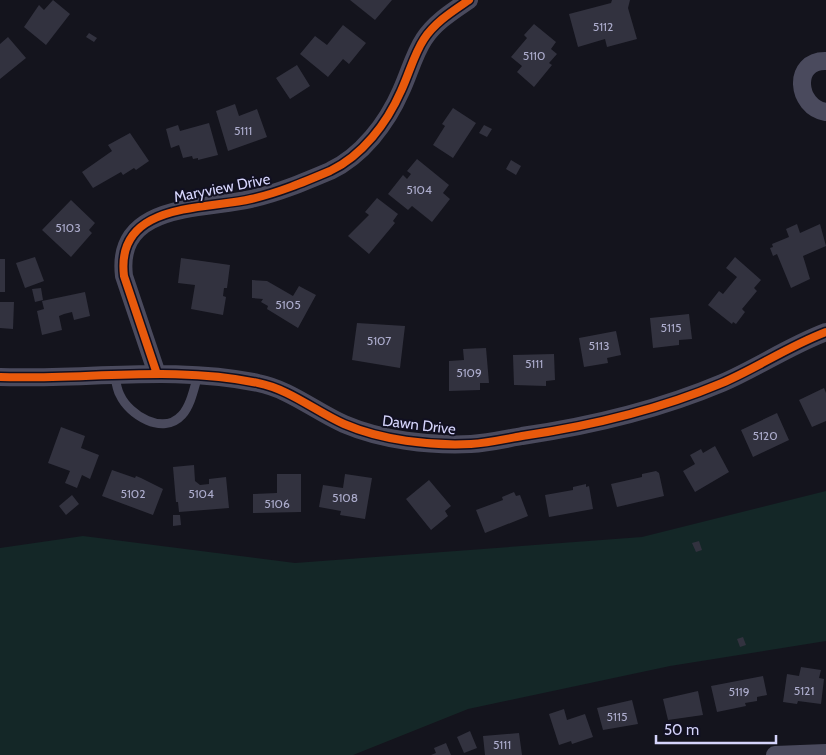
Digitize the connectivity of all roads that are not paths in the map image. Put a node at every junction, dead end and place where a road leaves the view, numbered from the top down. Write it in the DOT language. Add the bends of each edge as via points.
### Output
graph roads {
  1 [pos="470,0"];
  2 [pos="826,61"];
  3 [pos="826,112"];
  4 [pos="826,332"];
  5 [pos="157,374"];
  6 [pos="198,375"];
  7 [pos="114,376"];
  8 [pos="0,377"];
  9 [pos="826,753"];
  10 [pos="775,755"];
  1 -- 5 [label="street, Maryview Drive" via="432,28 420,46 394,106 374,135 347,161 289,188 251,199 167,213 131,238 124,250 124,276"];
  2 -- 3 [label="street" via="817,61 810,66 802,78 801,88 807,100"];
  4 -- 6 [label="street, Dawn Drive" via="727,381 663,404 566,430 471,444 406,440 363,431 274,387"];
  5 -- 6 [label="street, Dawn Drive"];
  5 -- 7 [label="street, Dawn Drive"];
  6 -- 7 [label="lane" via="182,415 175,421 162,424 142,418 126,405 119,395"];
  7 -- 8 [label="street, Dawn Drive"];
  9 -- 10 [label="street"];
}
